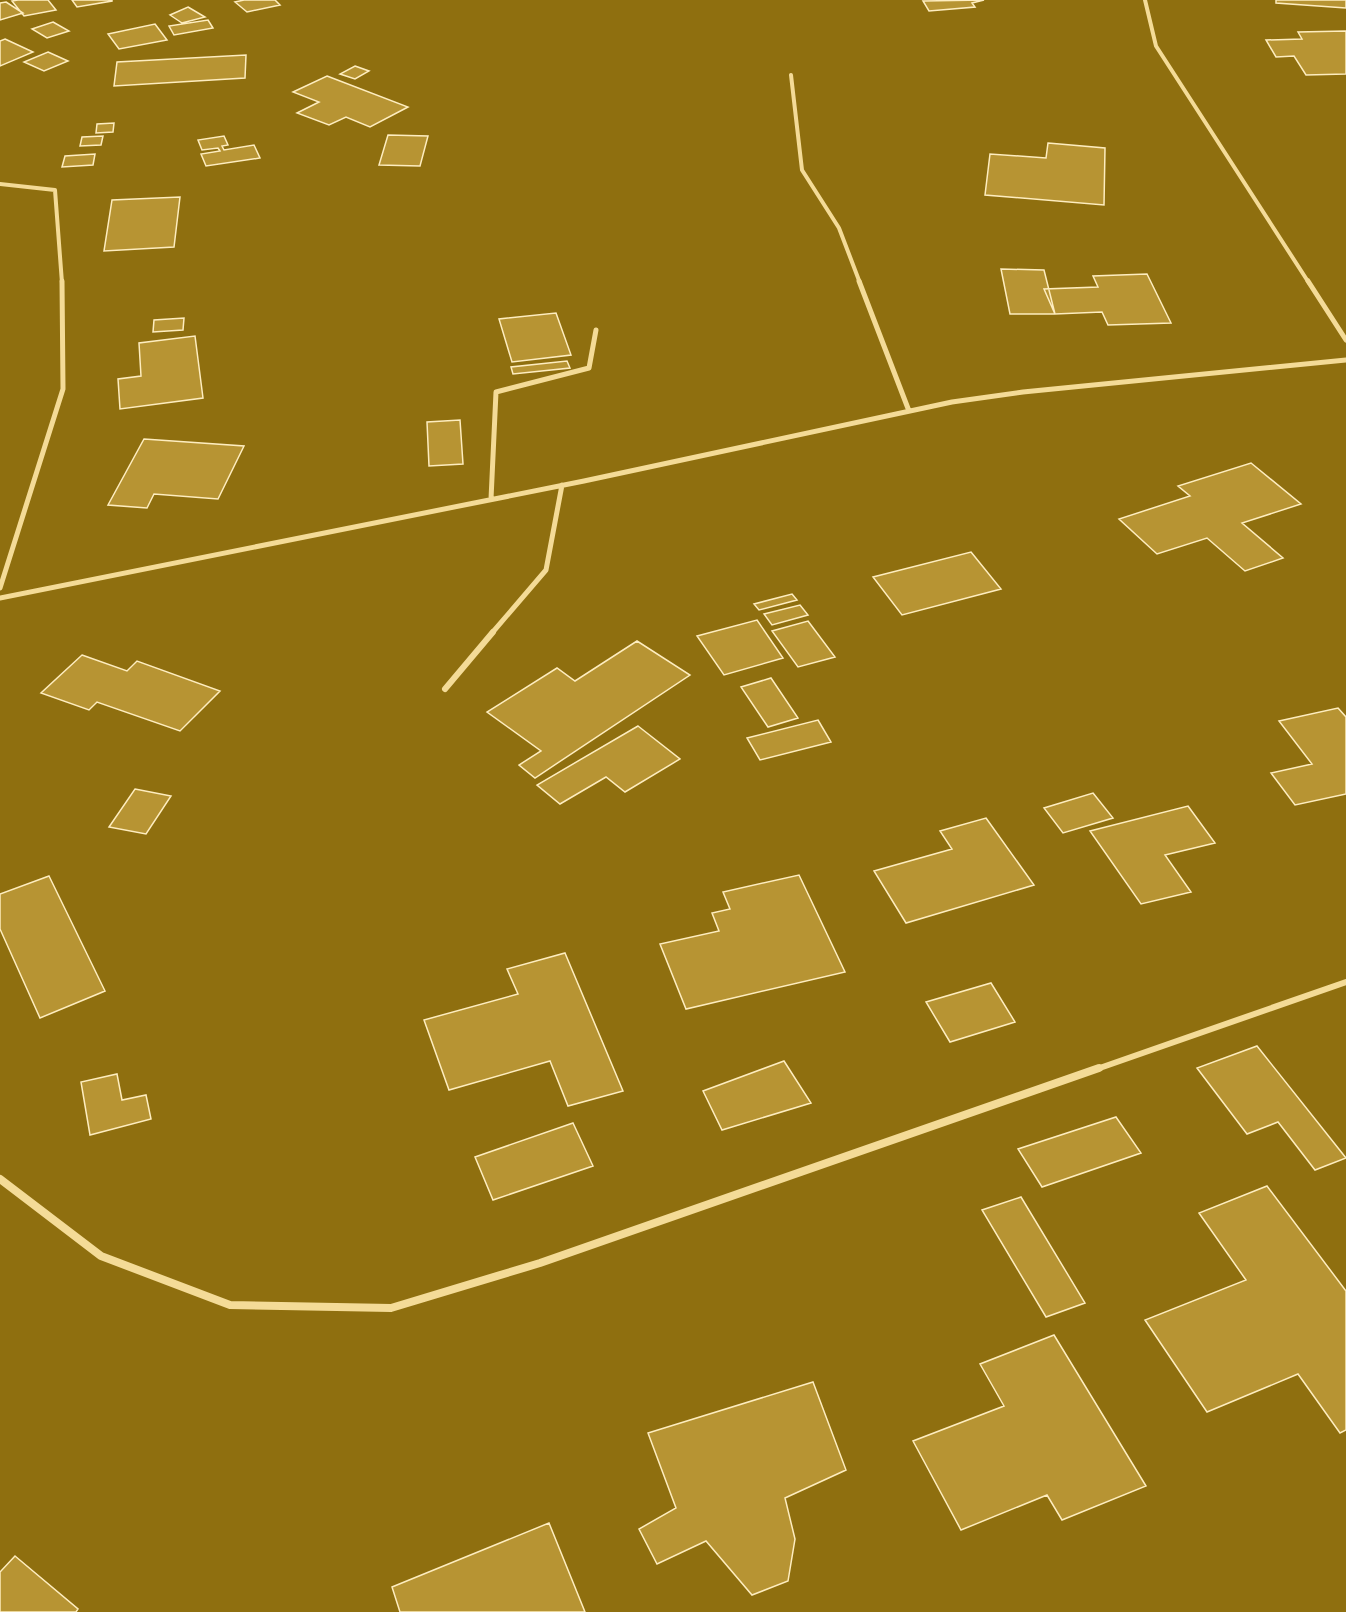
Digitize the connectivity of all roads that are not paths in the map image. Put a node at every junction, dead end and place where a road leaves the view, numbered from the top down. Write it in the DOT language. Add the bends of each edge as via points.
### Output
graph roads {
  1 [pos="1145,0"];
  2 [pos="791,75"];
  3 [pos="0,184"];
  4 [pos="596,330"];
  5 [pos="1346,339"];
  6 [pos="1346,360"];
  7 [pos="909,411"];
  8 [pos="562,485"];
  9 [pos="491,499"];
  10 [pos="0,588"];
  11 [pos="0,598"];
  12 [pos="445,689"];
  13 [pos="1346,981"];
  14 [pos="0,1179"];
  1 -- 5 [label="street" via="1156,46"];
  2 -- 7 [label="street" via="802,170 839,228"];
  3 -- 10 [label="street" via="55,190 63,295 63,389"];
  4 -- 9 [label="street" via="589,368 496,392"];
  6 -- 7 [label="street" via="1023,392"];
  7 -- 8 [label="street"];
  8 -- 9 [label="street"];
  8 -- 12 [label="street" via="546,570"];
  9 -- 11 [label="street"];
  13 -- 14 [label="street" via="540,1263 391,1308 230,1305 101,1256"];
}
